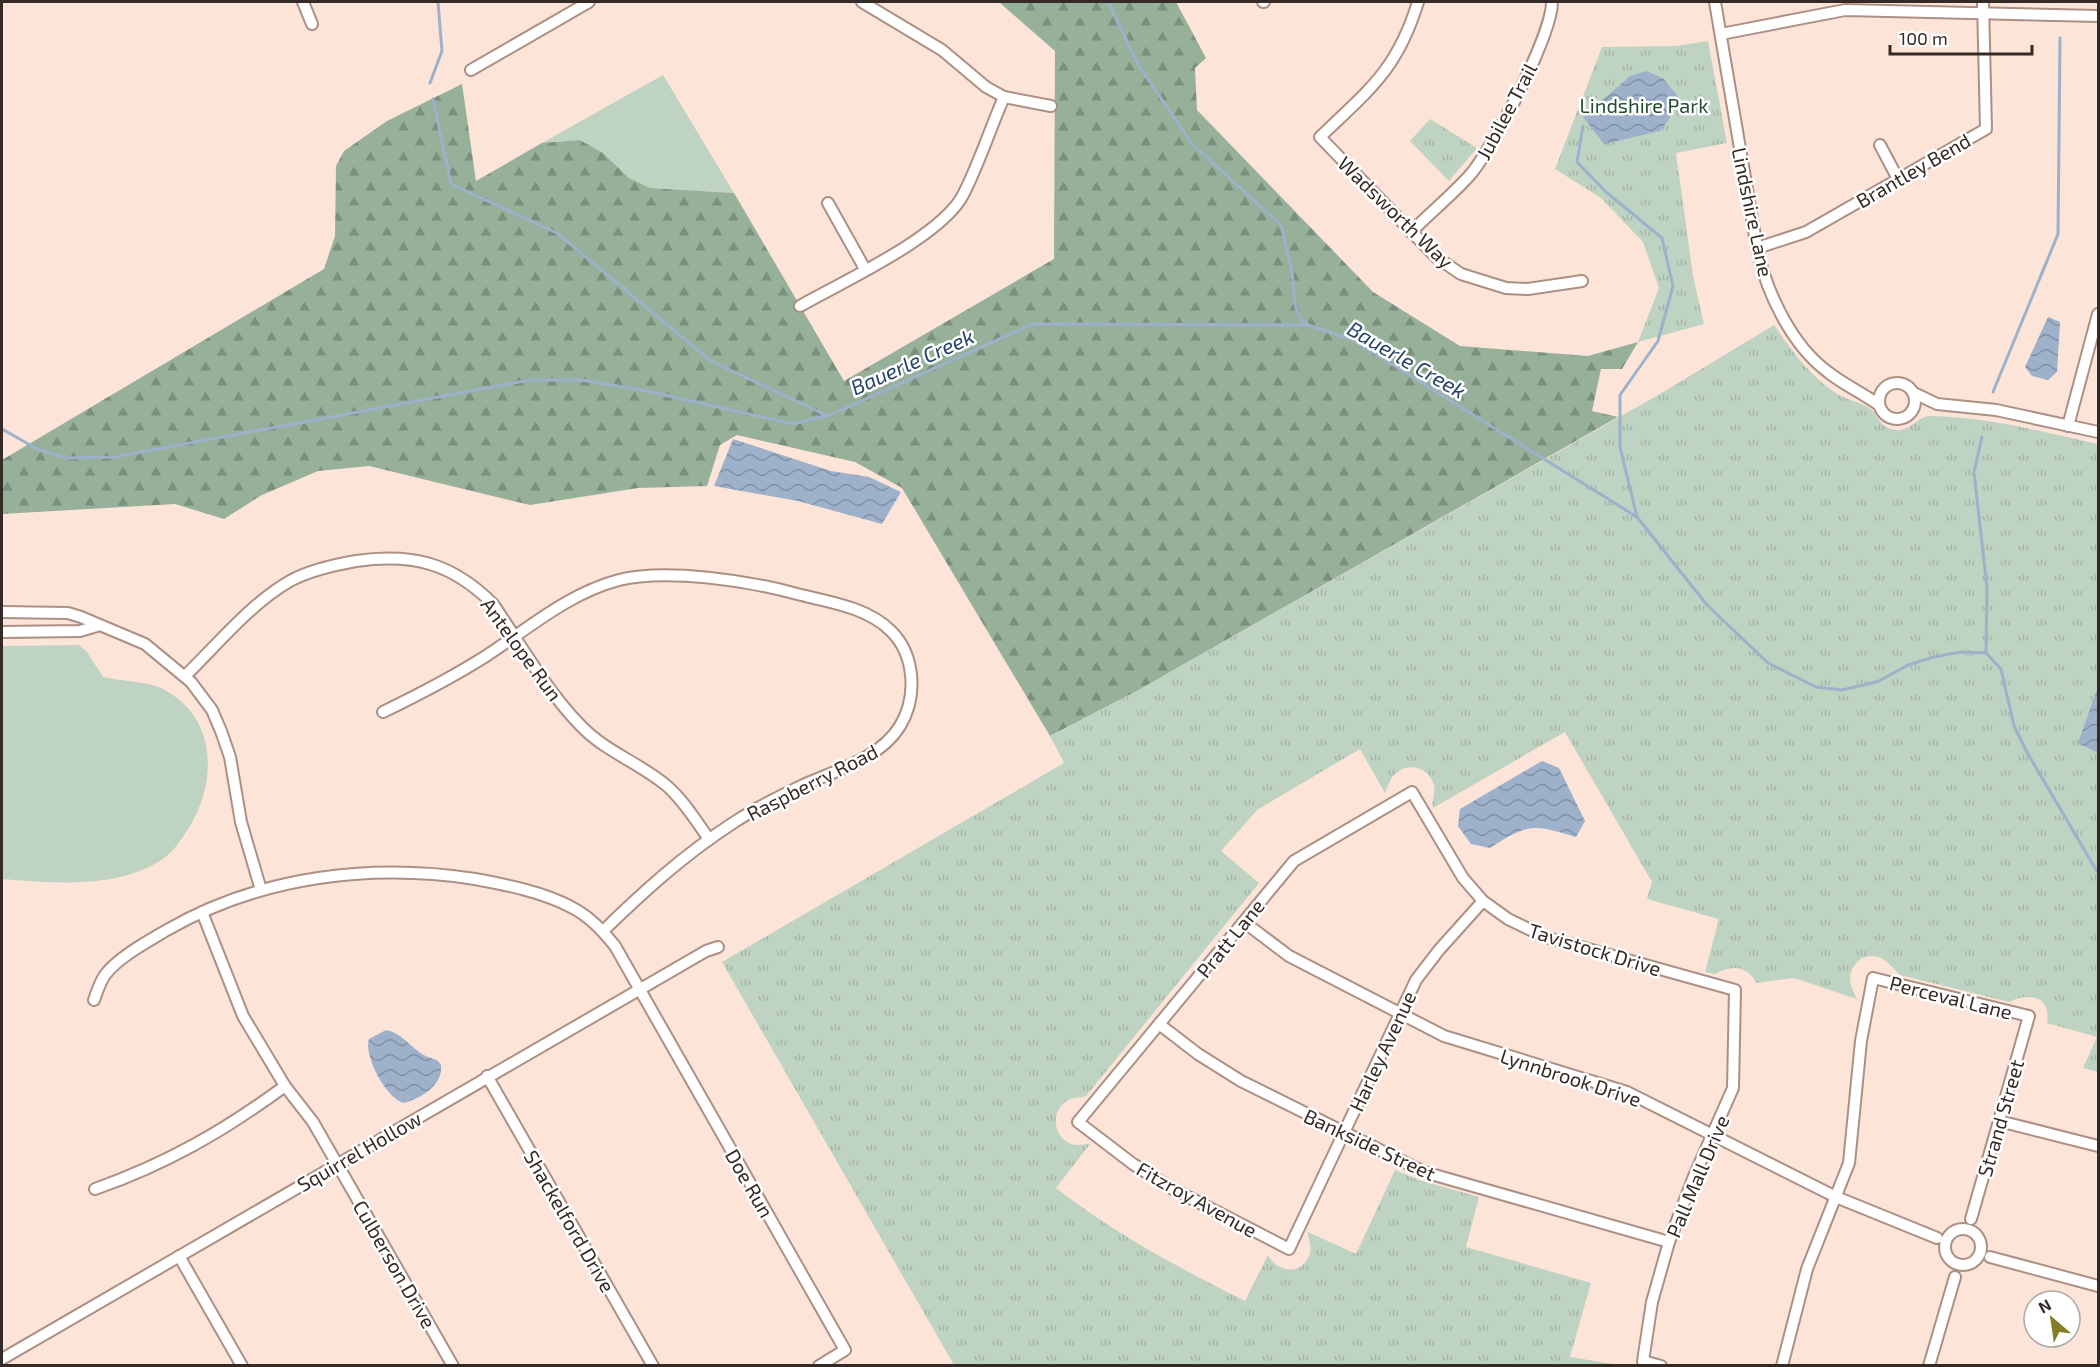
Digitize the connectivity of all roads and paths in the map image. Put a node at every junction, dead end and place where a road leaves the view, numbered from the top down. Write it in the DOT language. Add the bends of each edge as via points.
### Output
graph roads {
  1 [pos="303,2"];
  2 [pos="590,2"];
  3 [pos="862,2"];
  4 [pos="1418,2"];
  5 [pos="1552,2"];
  6 [pos="1714,2"];
  7 [pos="1983,2"];
  8 [pos="1844,6"];
  9 [pos="1983,13"];
  10 [pos="2098,16"];
  11 [pos="312,24"];
  12 [pos="1721,34"];
  13 [pos="471,70"];
  14 [pos="1004,97"];
  15 [pos="1052,106"];
  16 [pos="1880,145"];
  17 [pos="1898,179"];
  18 [pos="828,203"];
  19 [pos="1411,232"];
  20 [pos="1757,248"];
  21 [pos="865,269"];
  22 [pos="1582,280"];
  23 [pos="800,306"];
  24 [pos="2098,314"];
  25 [pos="1884,388"];
  26 [pos="1856,390"];
  27 [pos="1914,393"];
  28 [pos="1937,404"];
  29 [pos="1879,405"];
  30 [pos="1912,410"];
  31 [pos="2068,426"];
  32 [pos="2098,432"];
  33 [pos="2,612"];
  34 [pos="97,626"];
  35 [pos="2,632"];
  36 [pos="515,637"];
  37 [pos="185,676"];
  38 [pos="383,712"];
  39 [pos="1412,792"];
  40 [pos="709,839"];
  41 [pos="261,890"];
  42 [pos="1483,902"];
  43 [pos="202,912"];
  44 [pos="1244,922"];
  45 [pos="603,931"];
  46 [pos="718,947"];
  47 [pos="639,990"];
  48 [pos="1735,990"];
  49 [pos="94,1000"];
  50 [pos="1399,1014"];
  51 [pos="2029,1016"];
  52 [pos="1159,1024"];
  53 [pos="487,1076"];
  54 [pos="285,1086"];
  55 [pos="1999,1121"];
  56 [pos="1078,1122"];
  57 [pos="1343,1133"];
  58 [pos="1712,1135"];
  59 [pos="2098,1146"];
  60 [pos="338,1163"];
  61 [pos="95,1189"];
  62 [pos="1836,1197"];
  63 [pos="1968,1230"];
  64 [pos="1944,1240"];
  65 [pos="1669,1242"];
  66 [pos="1982,1247"];
  67 [pos="1289,1249"];
  68 [pos="179,1257"];
  69 [pos="1990,1257"];
  70 [pos="1976,1260"];
  71 [pos="1958,1264"];
  72 [pos="2098,1286"];
  73 [pos="2,1359"];
  74 [pos="242,1365"];
  75 [pos="453,1365"];
  76 [pos="653,1365"];
  77 [pos="819,1365"];
  78 [pos="1661,1365"];
  79 [pos="1782,1365"];
  80 [pos="1929,1365"];
  1 -- 11 [label="street"];
  2 -- 13 [label="street"];
  3 -- 14 [label="street" via="922,37 967,74"];
  4 -- 19 [label="street, Wadsworth Way" via="1410,31 1394,62 1320,137"];
  5 -- 19 [label="street, Jubilee Trail" via="1545,37 1491,145 1470,176"];
  6 -- 12 [label="street, Lindshire Lane"];
  7 -- 9 [label="street, Brantley Bend"];
  8 -- 9 [label="street"];
  8 -- 12 [label="street"];
  9 -- 10 [label="street"];
  9 -- 17 [label="street, Brantley Bend" via="1986,129"];
  12 -- 20 [label="street, Lindshire Lane"];
  14 -- 15 [label="street"];
  14 -- 21 [label="street" via="963,196 953,209 926,234"];
  16 -- 17 [label="street"];
  17 -- 20 [label="street, Brantley Bend" via="1806,232"];
  18 -- 21 [label="street"];
  19 -- 22 [label="street, Wadsworth Way" via="1436,257 1461,274 1484,283 1528,289"];
  20 -- 26 [label="street, Lindshire Lane" via="1772,295 1802,345 1826,371"];
  21 -- 23 [label="street"];
  24 -- 31 [label="street"];
  25 -- 26 [label="street, Lindshire Lane"];
  25 -- 27 [label="street, Lindshire Lane" via="1901,383"];
  25 -- 29 [label="street"];
  26 -- 29 [label="street, Lindshire Lane"];
  27 -- 28 [label="street, Lindshire Lane"];
  27 -- 30 [label="street"];
  28 -- 30 [label="street, Lindshire Lane"];
  28 -- 31 [label="street, Lindshire Lane" via="1996,410"];
  29 -- 30 [label="street, Lindshire Lane" via="1891,418 1903,418"];
  31 -- 32 [label="street, Lindshire Lane"];
  33 -- 34 [label="street" via="68,613"];
  34 -- 35 [label="street" via="80,632"];
  34 -- 37 [label="street" via="145,644"];
  36 -- 37 [label="street, Antelope Run" via="493,604 467,580 407,558 374,559 332,565 291,581 257,604"];
  36 -- 38 [label="street, Raspberry Road" via="445,681"];
  36 -- 40 [label="street, Antelope Run" via="582,727 619,757 665,784 681,799"];
  36 -- 40 [label="street, Raspberry Road" via="563,603 593,589 647,575 778,589 854,609 881,622 894,634 906,653 913,687 907,712 887,743 760,807"];
  37 -- 41 [label="street" via="212,710 222,731 241,822"];
  39 -- 42 [label="street, Tavistock Drive" via="1455,866"];
  39 -- 44 [label="street, Pratt Lane" via="1301,855"];
  40 -- 45 [label="street, Raspberry Road" via="680,859"];
  41 -- 43 [label="street"];
  41 -- 45 [label="street" via="346,873 433,873 533,892 571,906"];
  42 -- 48 [label="street, Tavistock Drive" via="1545,937"];
  42 -- 50 [label="street, Harley Avenue" via="1429,961"];
  43 -- 49 [label="street" via="154,938 114,967 106,974"];
  43 -- 54 [label="street, Culberson Drive" via="243,1016"];
  44 -- 50 [label="street, Lynnbrook Drive" via="1288,956"];
  44 -- 52 [label="street, Pratt Lane"];
  45 -- 47 [label="street"];
  46 -- 47 [label="street, Squirrel Hollow"];
  47 -- 53 [label="street, Squirrel Hollow"];
  47 -- 77 [label="street, Doe Run" via="845,1350"];
  48 -- 58 [label="street, Pall Mall Drive" via="1735,1078 1731,1098"];
  50 -- 57 [label="street, Harley Avenue"];
  50 -- 58 [label="street, Lynnbrook Drive" via="1458,1042 1627,1092"];
  51 -- 55 [label="street, Strand Street"];
  51 -- 62 [label="street, Perceval Lane" via="1873,978 1861,1041 1852,1152"];
  52 -- 56 [label="street, Pratt Lane"];
  52 -- 57 [label="street, Bankside Street" via="1226,1073"];
  53 -- 60 [label="street, Squirrel Hollow"];
  53 -- 76 [label="street, Shackelford Drive"];
  54 -- 60 [label="street, Culberson Drive"];
  54 -- 61 [label="street" via="214,1135 169,1159"];
  55 -- 59 [label="street"];
  55 -- 63 [label="street, Strand Street"];
  56 -- 67 [label="street, Fitzroy Avenue" via="1169,1187"];
  57 -- 65 [label="street, Bankside Street" via="1424,1172"];
  57 -- 67 [label="street, Harley Avenue"];
  58 -- 62 [label="street, Lynnbrook Drive"];
  58 -- 65 [label="street, Pall Mall Drive"];
  60 -- 68 [label="street, Squirrel Hollow"];
  60 -- 75 [label="street, Culberson Drive"];
  62 -- 64 [label="street, Lynnbrook Drive"];
  62 -- 79 [label="street" via="1807,1269"];
  63 -- 64 [label="street"];
  63 -- 66 [label="street"];
  64 -- 71 [label="street"];
  65 -- 78 [label="street, Pall Mall Drive" via="1652,1302 1643,1362"];
  66 -- 69 [label="street"];
  66 -- 70 [label="street"];
  68 -- 73 [label="street, Squirrel Hollow"];
  68 -- 74 [label="street"];
  69 -- 70 [label="street"];
  69 -- 72 [label="street"];
  70 -- 71 [label="street"];
  71 -- 80 [label="street"];
}
